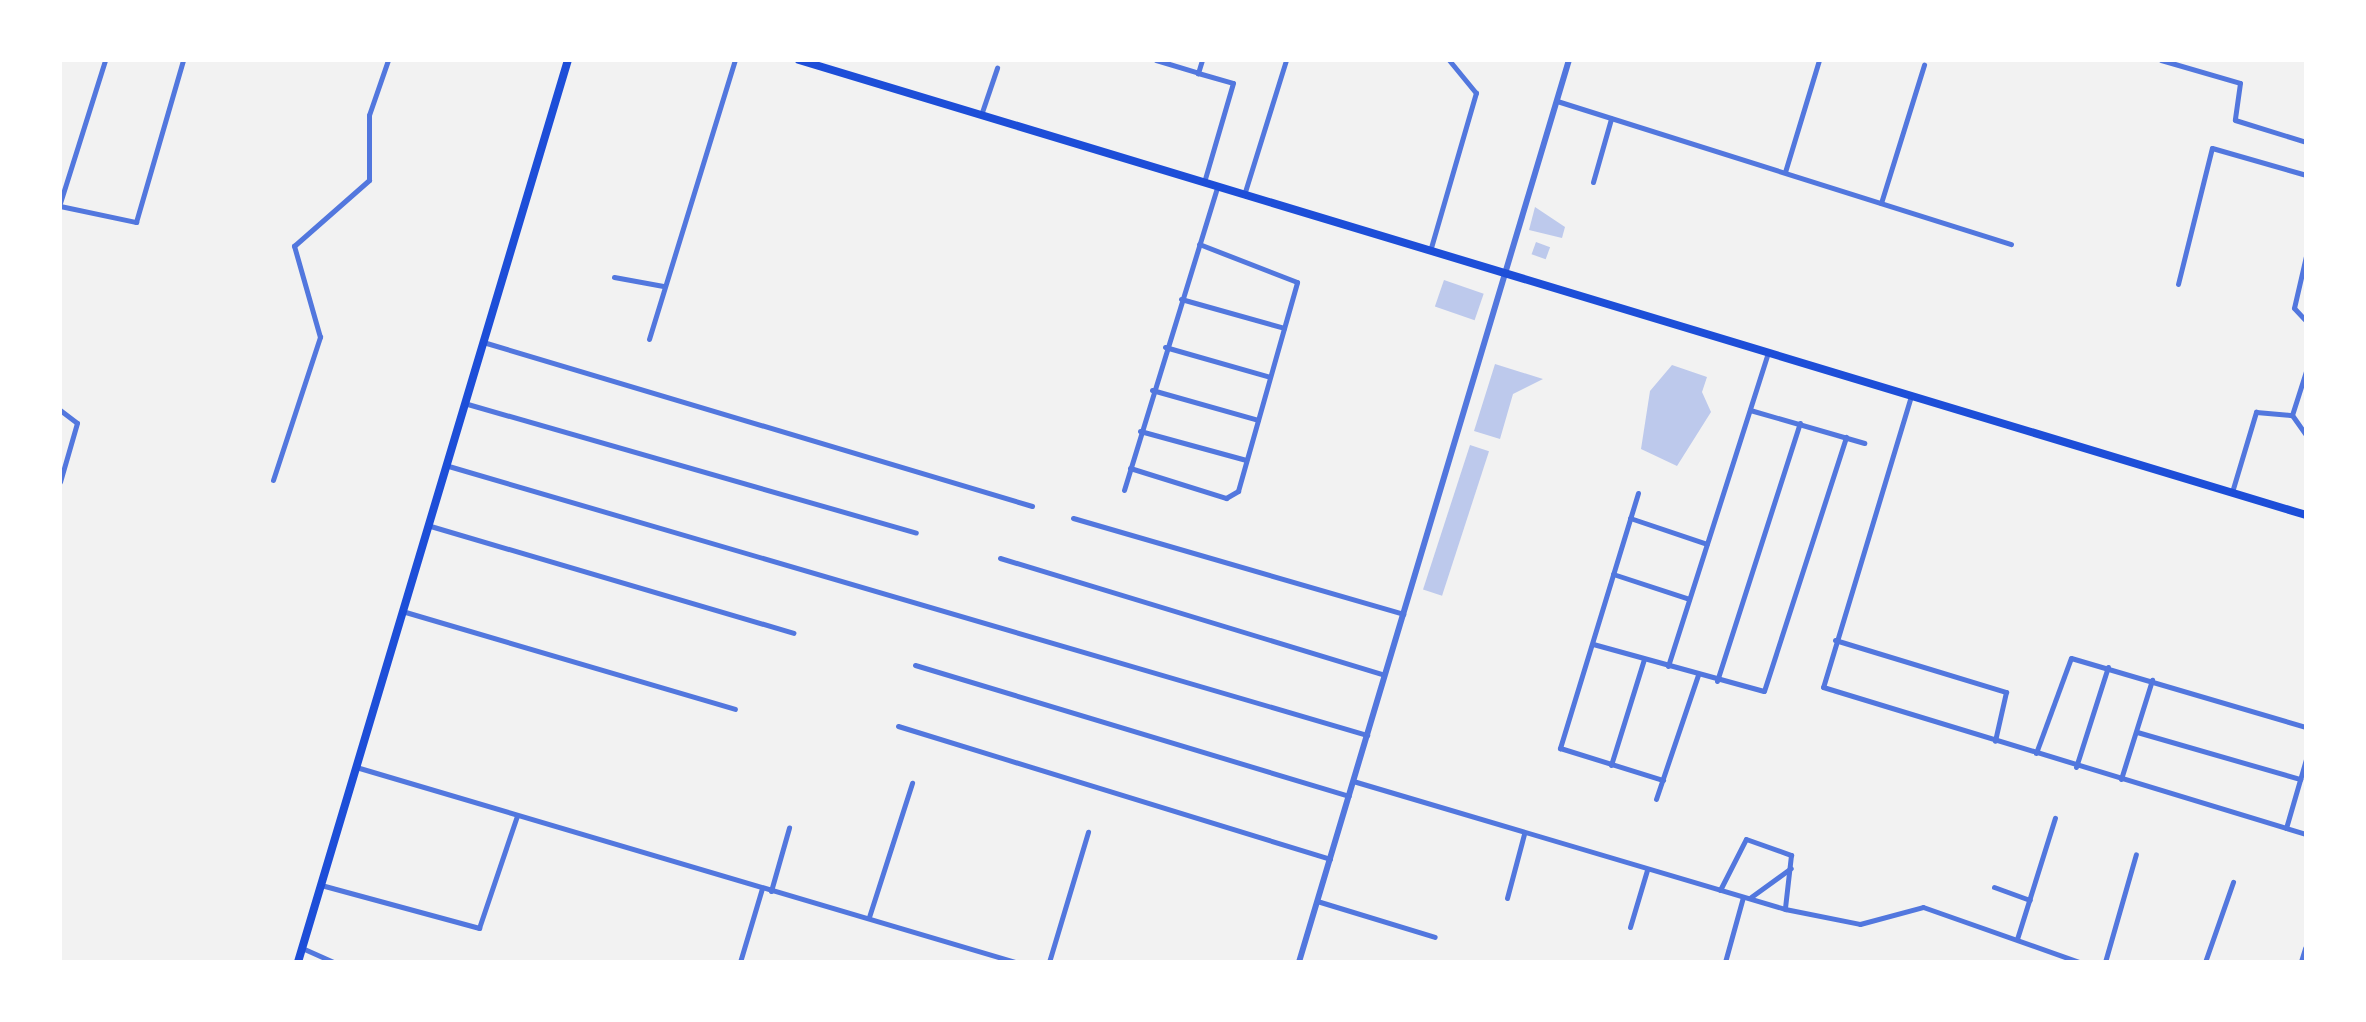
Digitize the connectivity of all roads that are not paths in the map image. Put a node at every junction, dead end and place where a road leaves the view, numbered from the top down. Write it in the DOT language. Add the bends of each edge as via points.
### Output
graph roads {
  1 [pos="105,60"];
  2 [pos="183,60"];
  3 [pos="388,60"];
  4 [pos="568,60"];
  5 [pos="735,60"];
  6 [pos="799,60"];
  7 [pos="1156,60"];
  8 [pos="1202,60"];
  9 [pos="1286,60"];
  10 [pos="1450,60"];
  11 [pos="1569,60"];
  12 [pos="1818,60"];
  13 [pos="2161,60"];
  14 [pos="1924,65"];
  15 [pos="997,68"];
  16 [pos="1198,73"];
  17 [pos="1558,101"];
  18 [pos="981,115"];
  19 [pos="1611,119"];
  20 [pos="2306,142"];
  21 [pos="1785,173"];
  22 [pos="2306,175"];
  23 [pos="1204,182"];
  24 [pos="1593,182"];
  25 [pos="1217,186"];
  26 [pos="1244,194"];
  27 [pos="1882,203"];
  28 [pos="60,204"];
  29 [pos="1199,244"];
  30 [pos="2011,244"];
  31 [pos="1430,251"];
  32 [pos="2306,256"];
  33 [pos="1504,273"];
  34 [pos="614,276"];
  35 [pos="2178,284"];
  36 [pos="663,286"];
  37 [pos="1181,299"];
  38 [pos="2306,321"];
  39 [pos="1284,328"];
  40 [pos="648,339"];
  41 [pos="484,342"];
  42 [pos="1166,347"];
  43 [pos="1768,353"];
  44 [pos="2306,372"];
  45 [pos="1270,377"];
  46 [pos="1152,390"];
  47 [pos="1911,396"];
  48 [pos="464,404"];
  49 [pos="60,410"];
  50 [pos="1750,410"];
  51 [pos="2292,415"];
  52 [pos="1258,420"];
  53 [pos="1800,424"];
  54 [pos="1140,431"];
  55 [pos="2306,435"];
  56 [pos="1846,437"];
  57 [pos="1864,442"];
  58 [pos="1246,460"];
  59 [pos="445,465"];
  60 [pos="1130,468"];
  61 [pos="273,480"];
  62 [pos="60,482"];
  63 [pos="1124,490"];
  64 [pos="1638,493"];
  65 [pos="2232,493"];
  66 [pos="1032,506"];
  67 [pos="2306,516"];
  68 [pos="1073,518"];
  69 [pos="1630,518"];
  70 [pos="426,524"];
  71 [pos="916,533"];
  72 [pos="1707,544"];
  73 [pos="1000,558"];
  74 [pos="1613,574"];
  75 [pos="1689,599"];
  76 [pos="401,611"];
  77 [pos="1404,614"];
  78 [pos="793,632"];
  79 [pos="1835,640"];
  80 [pos="1593,644"];
  81 [pos="1644,659"];
  82 [pos="915,665"];
  83 [pos="1668,666"];
  84 [pos="2108,667"];
  85 [pos="1385,675"];
  86 [pos="1698,675"];
  87 [pos="2152,680"];
  88 [pos="1717,681"];
  89 [pos="735,709"];
  90 [pos="898,726"];
  91 [pos="2306,727"];
  92 [pos="2137,732"];
  93 [pos="1367,735"];
  94 [pos="1995,741"];
  95 [pos="2036,754"];
  96 [pos="2306,759"];
  97 [pos="1611,764"];
  98 [pos="356,767"];
  99 [pos="2076,767"];
  100 [pos="2121,779"];
  101 [pos="2300,779"];
  102 [pos="1353,780"];
  103 [pos="1663,780"];
  104 [pos="912,782"];
  105 [pos="1348,796"];
  106 [pos="1656,800"];
  107 [pos="517,816"];
  108 [pos="2055,818"];
  109 [pos="789,828"];
  110 [pos="2286,828"];
  111 [pos="1088,832"];
  112 [pos="1524,834"];
  113 [pos="2306,834"];
  114 [pos="2136,854"];
  115 [pos="1330,858"];
  116 [pos="1790,868"];
  117 [pos="1647,870"];
  118 [pos="2233,882"];
  119 [pos="322,886"];
  120 [pos="1994,887"];
  121 [pos="762,888"];
  122 [pos="1720,890"];
  123 [pos="771,891"];
  124 [pos="1743,896"];
  125 [pos="1751,897"];
  126 [pos="1506,898"];
  127 [pos="1317,900"];
  128 [pos="2030,900"];
  129 [pos="1785,910"];
  130 [pos="870,918"];
  131 [pos="1630,927"];
  132 [pos="1435,937"];
  133 [pos="2017,939"];
  134 [pos="302,948"];
  135 [pos="2306,949"];
  136 [pos="993,959"];
  137 [pos="298,962"];
  138 [pos="334,962"];
  139 [pos="740,962"];
  140 [pos="1016,962"];
  141 [pos="1049,962"];
  142 [pos="1298,962"];
  143 [pos="1496,962"];
  144 [pos="1536,962"];
  145 [pos="1725,962"];
  146 [pos="2079,962"];
  147 [pos="2105,962"];
  148 [pos="2205,962"];
  149 [pos="2302,962"];
  1 -- 28 [label="street"];
  2 -- 28 [label="street" via="136,222"];
  3 -- 61 [label="street" via="369,115 369,180 294,246 320,337"];
  4 -- 41 [label="main road"];
  5 -- 36 [label="street"];
  6 -- 18 [label="main road"];
  7 -- 16 [label="street"];
  8 -- 16 [label="street"];
  9 -- 26 [label="street"];
  10 -- 31 [label="street" via="1450,72 1476,92"];
  11 -- 17 [label="street"];
  12 -- 21 [label="street"];
  13 -- 20 [label="street" via="2240,82 2235,120"];
  14 -- 27 [label="street"];
  15 -- 18 [label="street"];
  16 -- 23 [label="street" via="1232,83"];
  17 -- 19 [label="street"];
  17 -- 33 [label="street"];
  18 -- 23 [label="main road"];
  19 -- 21 [label="street"];
  19 -- 24 [label="street"];
  21 -- 27 [label="street"];
  22 -- 35 [label="street" via="2212,148"];
  23 -- 25 [label="main road"];
  25 -- 26 [label="main road"];
  25 -- 29 [label="street"];
  26 -- 31 [label="main road"];
  27 -- 30 [label="street"];
  29 -- 37 [label="street"];
  29 -- 39 [label="street" via="1291,274 1297,286"];
  31 -- 33 [label="main road"];
  32 -- 38 [label="street" via="2294,308"];
  33 -- 43 [label="main road"];
  33 -- 77 [label="street"];
  34 -- 36 [label="street"];
  36 -- 40 [label="street"];
  37 -- 39 [label="street"];
  37 -- 42 [label="street"];
  39 -- 45 [label="street"];
  41 -- 48 [label="main road"];
  41 -- 66 [label="street"];
  42 -- 45 [label="street"];
  42 -- 46 [label="street"];
  43 -- 47 [label="main road"];
  43 -- 50 [label="street"];
  44 -- 51 [label="street"];
  45 -- 52 [label="street"];
  46 -- 52 [label="street"];
  46 -- 54 [label="street"];
  47 -- 65 [label="main road"];
  47 -- 79 [label="street"];
  48 -- 59 [label="main road"];
  48 -- 71 [label="street"];
  49 -- 62 [label="street" via="77,423"];
  50 -- 53 [label="street"];
  50 -- 72 [label="street"];
  51 -- 55 [label="street"];
  51 -- 65 [label="street" via="2256,412"];
  52 -- 58 [label="street"];
  53 -- 56 [label="street"];
  53 -- 88 [label="street"];
  54 -- 58 [label="street"];
  54 -- 60 [label="street"];
  56 -- 57 [label="street"];
  56 -- 88 [label="street" via="1766,689"];
  58 -- 60 [label="street" via="1238,491 1226,498"];
  59 -- 70 [label="main road"];
  59 -- 93 [label="street"];
  60 -- 63 [label="street"];
  64 -- 69 [label="street"];
  65 -- 67 [label="main road"];
  68 -- 77 [label="street"];
  69 -- 72 [label="street"];
  69 -- 74 [label="street"];
  70 -- 76 [label="main road"];
  70 -- 78 [label="street"];
  72 -- 75 [label="street"];
  73 -- 85 [label="street"];
  74 -- 75 [label="street"];
  74 -- 80 [label="street"];
  75 -- 83 [label="street"];
  76 -- 89 [label="street"];
  76 -- 98 [label="main road"];
  77 -- 85 [label="street"];
  79 -- 94 [label="street" via="1826,690"];
  79 -- 94 [label="street" via="2006,692"];
  80 -- 81 [label="street"];
  80 -- 97 [label="street" via="1560,748"];
  81 -- 83 [label="street"];
  81 -- 97 [label="street"];
  82 -- 105 [label="street"];
  83 -- 86 [label="street"];
  84 -- 87 [label="street"];
  84 -- 95 [label="street" via="2068,660"];
  84 -- 99 [label="street"];
  85 -- 93 [label="street"];
  86 -- 88 [label="street"];
  86 -- 103 [label="street"];
  87 -- 91 [label="street"];
  87 -- 92 [label="street"];
  90 -- 115 [label="street"];
  92 -- 100 [label="street"];
  92 -- 101 [label="street"];
  93 -- 102 [label="street"];
  94 -- 95 [label="street"];
  95 -- 99 [label="street"];
  96 -- 101 [label="street"];
  97 -- 103 [label="street"];
  98 -- 107 [label="street"];
  98 -- 119 [label="main road"];
  99 -- 100 [label="street"];
  100 -- 110 [label="street"];
  101 -- 110 [label="street"];
  102 -- 105 [label="street"];
  102 -- 112 [label="street"];
  103 -- 106 [label="street"];
  104 -- 130 [label="street"];
  105 -- 115 [label="street"];
  107 -- 119 [label="street" via="479,928"];
  107 -- 121 [label="street"];
  108 -- 128 [label="street"];
  109 -- 123 [label="street"];
  110 -- 113 [label="street"];
  111 -- 141 [label="street"];
  112 -- 117 [label="street"];
  112 -- 126 [label="street"];
  114 -- 147 [label="street"];
  115 -- 127 [label="street"];
  116 -- 122 [label="street" via="1787,852 1743,839"];
  116 -- 125 [label="street"];
  116 -- 129 [label="street"];
  117 -- 122 [label="street"];
  117 -- 131 [label="street"];
  118 -- 148 [label="street"];
  119 -- 134 [label="main road"];
  120 -- 128 [label="street"];
  121 -- 123 [label="street"];
  121 -- 139 [label="street"];
  122 -- 124 [label="street"];
  123 -- 130 [label="street"];
  124 -- 125 [label="street"];
  124 -- 145 [label="street"];
  125 -- 129 [label="street"];
  127 -- 132 [label="street"];
  127 -- 142 [label="street"];
  128 -- 133 [label="street"];
  129 -- 133 [label="street" via="1860,924 1923,907"];
  130 -- 136 [label="street"];
  133 -- 146 [label="street"];
  134 -- 137 [label="main road"];
  134 -- 138 [label="street"];
  135 -- 149 [label="street"];
  136 -- 140 [label="street"];
  143 -- 144 [label="street"];
}
